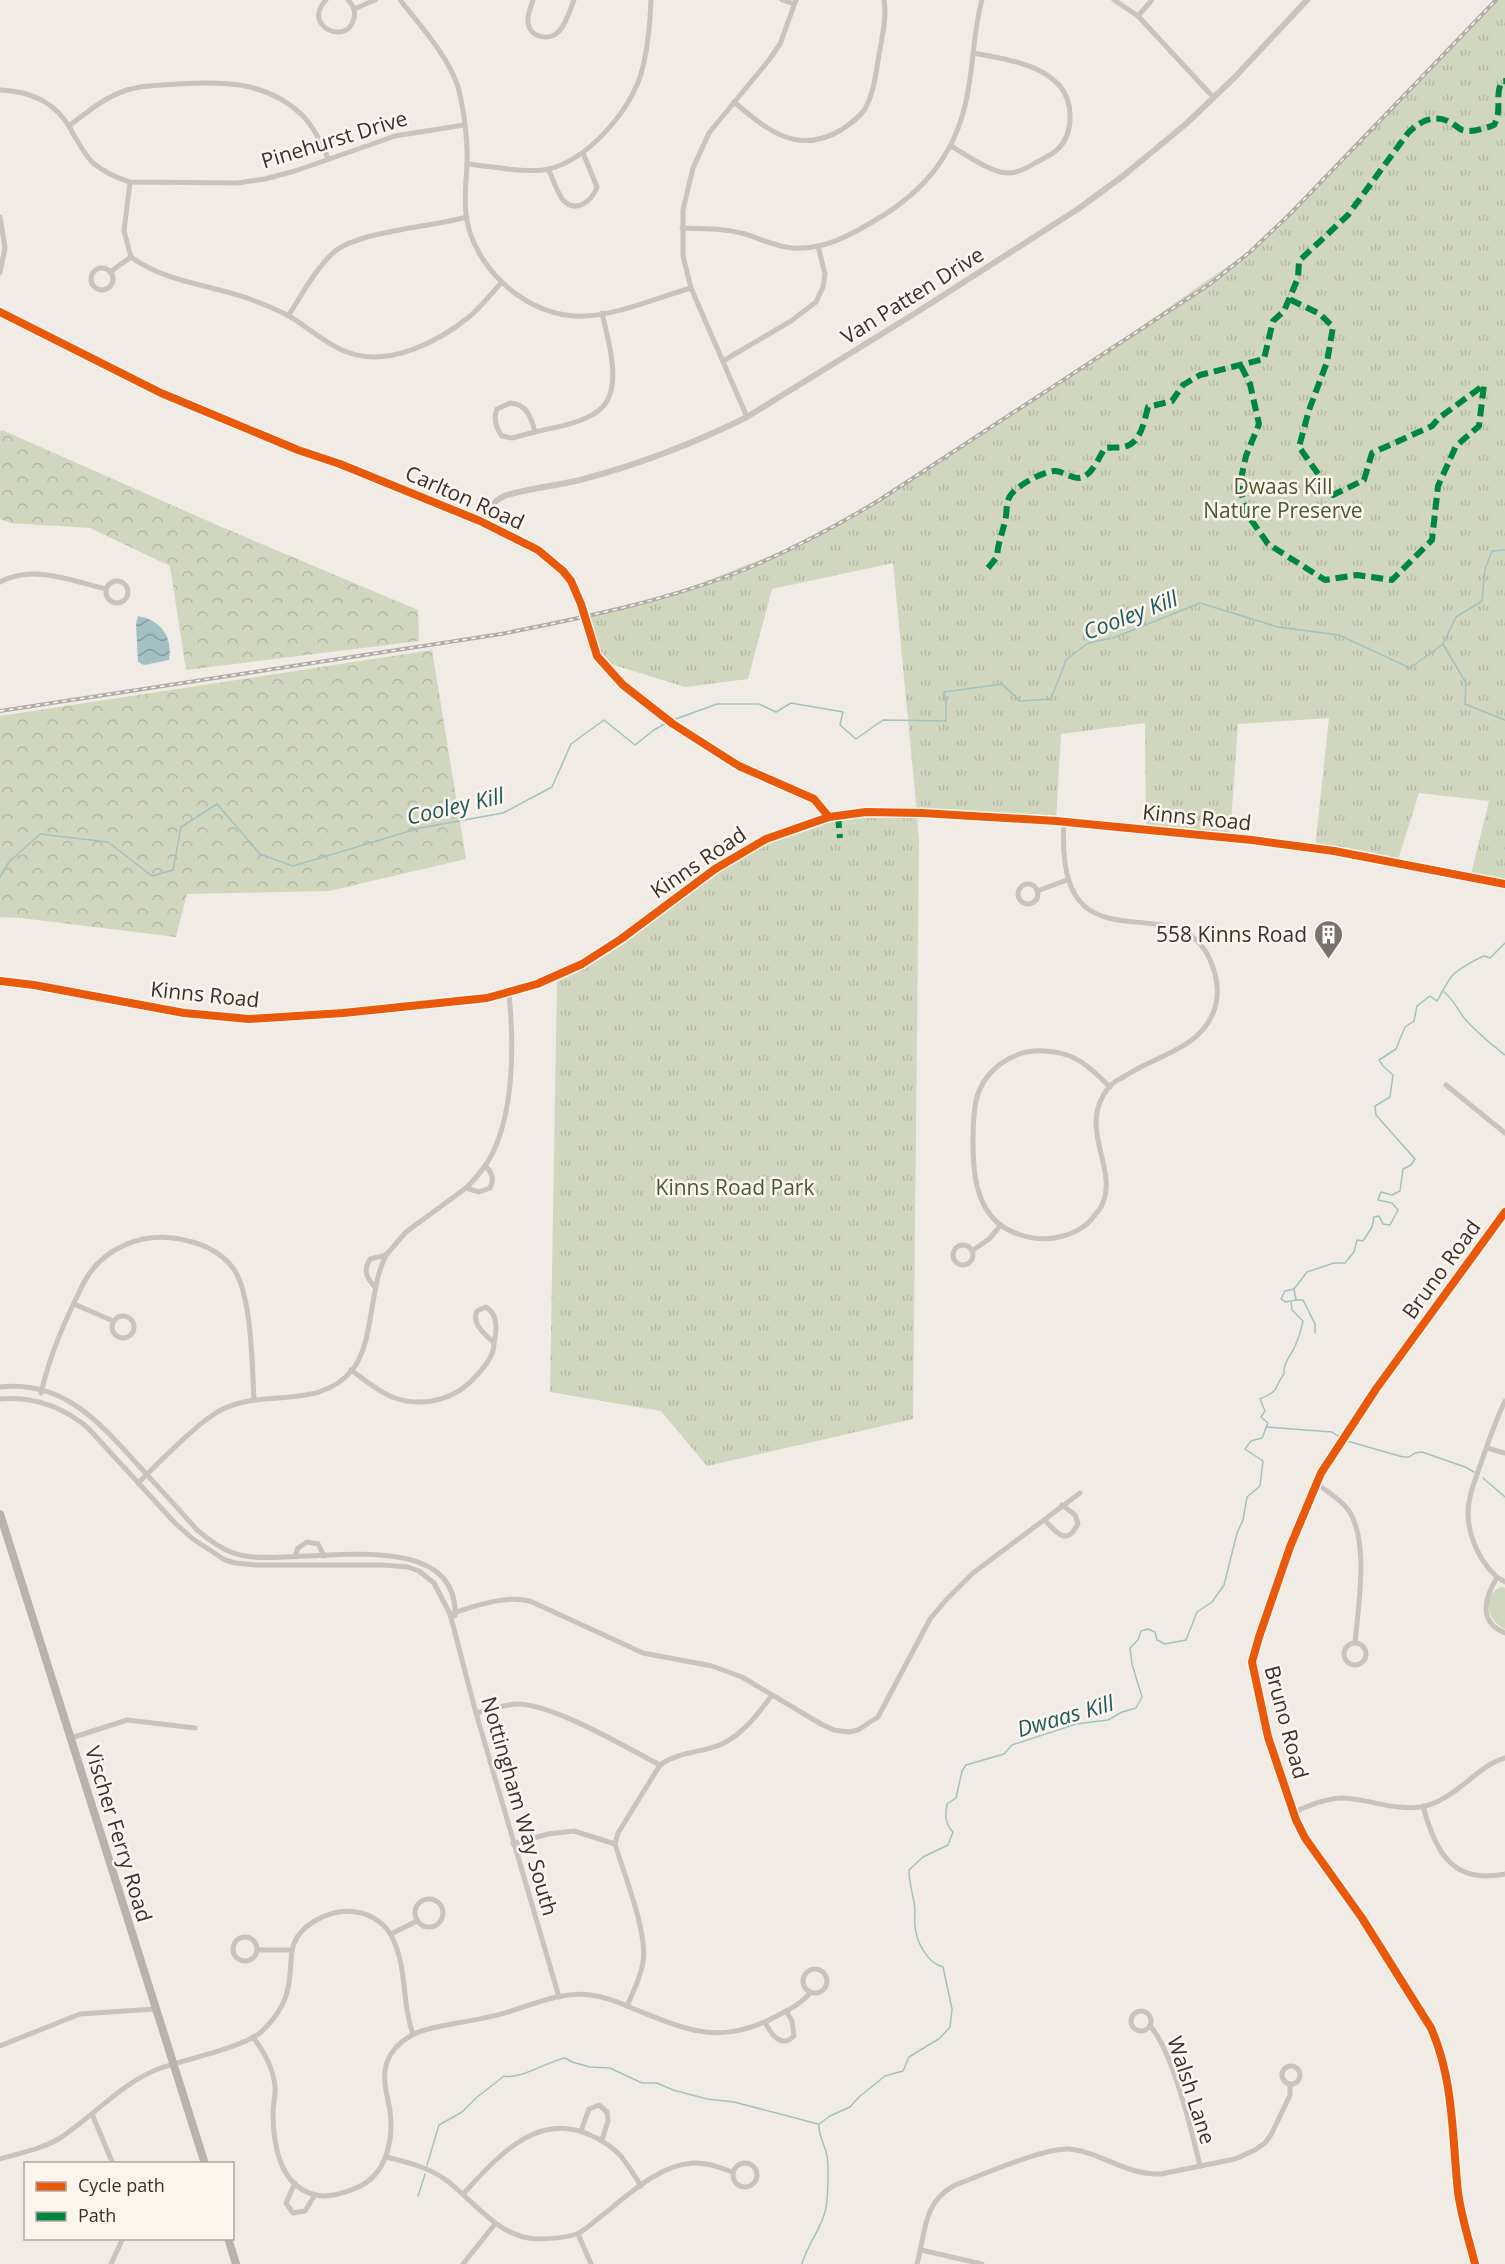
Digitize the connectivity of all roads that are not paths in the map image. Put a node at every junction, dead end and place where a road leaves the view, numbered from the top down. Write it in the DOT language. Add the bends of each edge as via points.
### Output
graph roads {
  1 [pos="326,0"];
  2 [pos="348,0"];
  3 [pos="375,0"];
  4 [pos="400,0"];
  5 [pos="533,0"];
  6 [pos="574,0"];
  7 [pos="651,0"];
  8 [pos="782,0"];
  9 [pos="884,0"];
  10 [pos="982,0"];
  11 [pos="1114,0"];
  12 [pos="1152,0"];
  13 [pos="1307,0"];
  14 [pos="795,2"];
  15 [pos="354,9"];
  16 [pos="1138,16"];
  17 [pos="974,53"];
  18 [pos="0,90"];
  19 [pos="1213,97"];
  20 [pos="734,102"];
  21 [pos="464,125"];
  22 [pos="69,126"];
  23 [pos="951,146"];
  24 [pos="583,153"];
  25 [pos="328,158"];
  26 [pos="467,164"];
  27 [pos="548,169"];
  28 [pos="130,182"];
  29 [pos="0,217"];
  30 [pos="467,217"];
  31 [pos="682,228"];
  32 [pos="818,246"];
  33 [pos="131,257"];
  34 [pos="110,272"];
  35 [pos="0,273"];
  36 [pos="501,283"];
  37 [pos="691,288"];
  38 [pos="0,312"];
  39 [pos="602,313"];
  40 [pos="288,315"];
  41 [pos="723,361"];
  42 [pos="747,417"];
  43 [pos="535,432"];
  44 [pos="480,521"];
  45 [pos="0,582"];
  46 [pos="106,589"];
  47 [pos="829,818"];
  48 [pos="1064,822"];
  49 [pos="1067,880"];
  50 [pos="1505,884"];
  51 [pos="1037,891"];
  52 [pos="0,981"];
  53 [pos="509,994"];
  54 [pos="1446,1085"];
  55 [pos="1110,1087"];
  56 [pos="1505,1133"];
  57 [pos="486,1166"];
  58 [pos="466,1188"];
  59 [pos="1505,1212"];
  60 [pos="1001,1225"];
  61 [pos="972,1251"];
  62 [pos="386,1255"];
  63 [pos="375,1287"];
  64 [pos="74,1304"];
  65 [pos="113,1321"];
  66 [pos="494,1343"];
  67 [pos="351,1370"];
  68 [pos="0,1387"];
  69 [pos="42,1391"];
  70 [pos="254,1398"];
  71 [pos="0,1399"];
  72 [pos="40,1400"];
  73 [pos="1505,1401"];
  74 [pos="1487,1448"];
  75 [pos="1505,1453"];
  76 [pos="147,1475"];
  77 [pos="138,1483"];
  78 [pos="1316,1483"];
  79 [pos="1080,1493"];
  80 [pos="1062,1505"];
  81 [pos="0,1514"];
  82 [pos="1045,1520"];
  83 [pos="296,1556"];
  84 [pos="324,1556"];
  85 [pos="1497,1577"];
  86 [pos="1505,1582"];
  87 [pos="453,1613"];
  88 [pos="1505,1633"];
  89 [pos="1355,1643"];
  90 [pos="772,1695"];
  91 [pos="476,1713"];
  92 [pos="195,1728"];
  93 [pos="71,1738"];
  94 [pos="1505,1758"];
  95 [pos="660,1765"];
  96 [pos="1423,1806"];
  97 [pos="1294,1812"];
  98 [pos="513,1844"];
  99 [pos="615,1844"];
  100 [pos="1505,1874"];
  101 [pos="417,1921"];
  102 [pos="391,1934"];
  103 [pos="257,1950"];
  104 [pos="292,1950"];
  105 [pos="810,1993"];
  106 [pos="559,1996"];
  107 [pos="627,2006"];
  108 [pos="154,2009"];
  109 [pos="786,2011"];
  110 [pos="765,2022"];
  111 [pos="1150,2026"];
  112 [pos="413,2034"];
  113 [pos="253,2037"];
  114 [pos="0,2046"];
  115 [pos="172,2064"];
  116 [pos="1290,2085"];
  117 [pos="92,2114"];
  118 [pos="581,2131"];
  119 [pos="602,2140"];
  120 [pos="386,2157"];
  121 [pos="0,2159"];
  122 [pos="113,2162"];
  123 [pos="204,2162"];
  124 [pos="1200,2166"];
  125 [pos="733,2172"];
  126 [pos="295,2183"];
  127 [pos="641,2186"];
  128 [pos="463,2194"];
  129 [pos="315,2195"];
  130 [pos="495,2224"];
  131 [pos="578,2234"];
  132 [pos="122,2240"];
  133 [pos="229,2240"];
  134 [pos="921,2250"];
  135 [pos="111,2264"];
  136 [pos="236,2264"];
  137 [pos="463,2264"];
  138 [pos="591,2264"];
  139 [pos="917,2264"];
  140 [pos="982,2264"];
  141 [pos="1475,2264"];
  1 -- 15 [label="street" via="319,18 330,31 350,26"];
  2 -- 15 [label="street"];
  3 -- 15 [label="street"];
  4 -- 21 [label="street" via="448,67 457,86"];
  5 -- 6 [label="street" via="527,20 530,30 541,37 554,36 560,30"];
  7 -- 24 [label="street" via="647,47 637,85 604,133"];
  8 -- 14 [label="street"];
  9 -- 20 [label="street" via="885,19 870,96 853,122 829,136 800,141 774,133"];
  10 -- 17 [label="street"];
  11 -- 16 [label="street"];
  12 -- 16 [label="street"];
  13 -- 19 [label="street, Van Patten Drive"];
  14 -- 20 [label="street" via="780,44"];
  16 -- 19 [label="street"];
  17 -- 23 [label="street" via="961,122"];
  17 -- 23 [label="street" via="1016,61 1053,80 1069,106 1069,130 1058,149 1027,168 1009,173 982,164"];
  18 -- 22 [label="street, Pinehurst Drive" via="34,95 52,106"];
  19 -- 42 [label="street, Van Patten Drive" via="1160,146 1078,209"];
  20 -- 31 [label="street" via="709,133 697,159 686,191"];
  21 -- 25 [label="street, Pinehurst Drive" via="395,136"];
  21 -- 26 [label="street"];
  22 -- 25 [label="street" via="112,96 137,87 204,82 244,84 281,99 302,115"];
  22 -- 28 [label="street, Pinehurst Drive" via="94,164"];
  23 -- 32 [label="street" via="918,189 893,210 853,234"];
  24 -- 27 [label="street"];
  24 -- 27 [label="street" via="597,187 591,200 583,204 575,206 563,200"];
  25 -- 28 [label="street, Pinehurst Drive" via="280,175 237,183"];
  26 -- 27 [label="street"];
  26 -- 30 [label="street"];
  28 -- 33 [label="street" via="124,231"];
  29 -- 35 [label="street" via="5,248"];
  30 -- 36 [label="street" via="482,259"];
  30 -- 40 [label="street" via="358,239 343,246 322,265"];
  31 -- 32 [label="street" via="744,234 792,248"];
  31 -- 37 [label="street" via="683,256"];
  32 -- 41 [label="street" via="825,274 816,302"];
  33 -- 34 [label="street"];
  33 -- 40 [label="street" via="157,273 245,297"];
  34 -- 34 [label="street" via="101,268 94,272 94,287 110,287"];
  36 -- 39 [label="street" via="531,302 561,313"];
  36 -- 40 [label="street" via="471,316 430,340 393,355 366,357 348,353"];
  37 -- 39 [label="street"];
  37 -- 41 [label="street"];
  38 -- 44 [label="street, Carlton Road" via="161,393"];
  39 -- 43 [label="street" via="613,366 606,402 588,417"];
  41 -- 42 [label="street"];
  42 -- 44 [label="street, Van Patten Drive" via="640,461 580,480 504,496"];
  43 -- 43 [label="street" via="512,438 502,436 494,416 496,409 518,403 528,412"];
  44 -- 47 [label="street, Carlton Road" via="538,550 563,571 578,593 597,656 623,685 673,724 739,766 814,799"];
  45 -- 46 [label="street" via="29,573"];
  46 -- 46 [label="street" via="106,596 114,603 128,594 119,581 110,583"];
  47 -- 48 [label="street, Kinns Road" via="893,812"];
  47 -- 53 [label="street, Kinns Road" via="775,835 740,852 601,952"];
  48 -- 49 [label="street" via="1062,845"];
  48 -- 50 [label="street, Kinns Road" via="1315,848"];
  49 -- 51 [label="street"];
  49 -- 55 [label="street" via="1076,898 1098,915 1111,920 1163,924 1195,939 1209,956 1215,974 1218,997 1209,1024 1198,1036"];
  52 -- 53 [label="street, Kinns Road" via="184,1013 249,1019"];
  53 -- 57 [label="street" via="513,1041 510,1080 504,1117"];
  54 -- 56 [label="street"];
  55 -- 60 [label="street" via="1095,1120 1106,1189 1101,1207 1087,1224 1055,1238 1021,1235"];
  55 -- 60 [label="street" via="1077,1059 1058,1052 1017,1053 997,1066 976,1098 973,1126 976,1187"];
  57 -- 58 [label="street"];
  57 -- 58 [label="street" via="492,1174 490,1188 479,1192"];
  58 -- 62 [label="street" via="406,1232"];
  59 -- 78 [label="street, Bruno Road" via="1376,1389"];
  60 -- 61 [label="street"];
  62 -- 63 [label="street"];
  62 -- 63 [label="street" via="370,1259 366,1266 366,1274"];
  63 -- 67 [label="street" via="366,1334"];
  64 -- 65 [label="street"];
  64 -- 69 [label="street" via="56,1340"];
  64 -- 70 [label="street" via="88,1275 104,1257 125,1245 163,1237 190,1240 212,1250 233,1268 238,1278 247,1311"];
  65 -- 65 [label="street" via="119,1316 129,1317 133,1331 126,1338 119,1337 112,1330"];
  66 -- 66 [label="street" via="493,1313 490,1308 480,1308 474,1315 477,1324"];
  66 -- 67 [label="street" via="491,1357 470,1383 449,1396 425,1402 394,1398"];
  67 -- 70 [label="street" via="322,1392"];
  68 -- 69 [label="street, Nottingham Way South"];
  69 -- 72 [label="street"];
  69 -- 76 [label="street, Nottingham Way South" via="79,1407 99,1422"];
  70 -- 76 [label="street" via="217,1413"];
  71 -- 72 [label="street, Nottingham Way South"];
  72 -- 77 [label="street, Nottingham Way South" via="75,1417"];
  73 -- 74 [label="street"];
  74 -- 75 [label="street"];
  74 -- 85 [label="street" via="1468,1512 1474,1542"];
  76 -- 77 [label="street"];
  76 -- 83 [label="street, Nottingham Way South" via="197,1530 231,1553 248,1557"];
  77 -- 87 [label="street, Nottingham Way South" via="193,1539 225,1560 256,1565 408,1567 434,1583"];
  78 -- 89 [label="street" via="1346,1506 1356,1529 1361,1551"];
  78 -- 97 [label="street, Bruno Road" via="1252,1662 1268,1737"];
  79 -- 80 [label="street"];
  80 -- 82 [label="street"];
  80 -- 82 [label="street" via="1075,1515 1078,1523 1070,1535 1059,1535"];
  81 -- 93 [label="main road, Vischer Ferry Road"];
  82 -- 90 [label="street" via="973,1573 930,1619 879,1717 872,1723 849,1732 834,1730"];
  83 -- 84 [label="street, Nottingham Way South"];
  83 -- 84 [label="street, Nottingham Way South" via="298,1548 307,1542 318,1544"];
  84 -- 87 [label="street, Nottingham Way South" via="396,1556 419,1562 444,1580 451,1593"];
  85 -- 86 [label="street"];
  85 -- 88 [label="street" via="1488,1592 1486,1606 1491,1624"];
  87 -- 90 [label="street" via="510,1599 530,1601 643,1653 723,1669"];
  87 -- 91 [label="street, Nottingham Way South"];
  89 -- 89 [label="street" via="1348,1645 1344,1654 1346,1661 1355,1665 1366,1654"];
  90 -- 95 [label="street" via="733,1737"];
  91 -- 95 [label="street" via="511,1705 535,1707 558,1714"];
  91 -- 98 [label="street, Nottingham Way South"];
  92 -- 93 [label="street" via="128,1720"];
  93 -- 108 [label="main road, Vischer Ferry Road"];
  94 -- 96 [label="street" via="1444,1798"];
  95 -- 99 [label="street" via="623,1822"];
  96 -- 97 [label="street" via="1341,1798"];
  96 -- 100 [label="street" via="1432,1836 1463,1873 1490,1877"];
  97 -- 141 [label="street, Bruno Road" via="1305,1838 1362,1918 1438,2044 1448,2080 1459,2193"];
  98 -- 99 [label="street" via="574,1831"];
  98 -- 106 [label="street, Nottingham Way South"];
  99 -- 107 [label="street" via="644,1948 641,1971"];
  101 -- 101 [label="street" via="419,1903 432,1900 440,1905 443,1915 438,1924 429,1928"];
  101 -- 102 [label="street"];
  102 -- 104 [label="street" via="369,1916 343,1912 314,1922 303,1931"];
  102 -- 112 [label="street" via="401,1958 405,2009"];
  103 -- 103 [label="street" via="253,1959 244,1962 232,1951 242,1937 253,1940"];
  103 -- 104 [label="street"];
  104 -- 113 [label="street" via="284,2003"];
  105 -- 105 [label="street" via="804,1986 804,1977 810,1970 819,1969 826,1976 827,1985 820,1993"];
  105 -- 109 [label="street"];
  106 -- 107 [label="street" via="592,1995"];
  106 -- 112 [label="street" via="495,2016"];
  107 -- 110 [label="street" via="689,2030 709,2033 731,2033"];
  108 -- 114 [label="street" via="80,2014"];
  108 -- 115 [label="main road, Vischer Ferry Road"];
  109 -- 110 [label="street"];
  109 -- 110 [label="street" via="795,2029 788,2041 781,2042"];
  111 -- 124 [label="street, Walsh Lane" via="1170,2064"];
  112 -- 120 [label="street" via="392,2052 384,2073 391,2126"];
  113 -- 115 [label="street"];
  113 -- 126 [label="street" via="272,2071 279,2158"];
  115 -- 117 [label="street" via="134,2081"];
  115 -- 123 [label="main road, Vischer Ferry Road"];
  116 -- 124 [label="street" via="1290,2095 1266,2142 1243,2156"];
  117 -- 121 [label="street" via="49,2144"];
  117 -- 122 [label="street"];
  118 -- 119 [label="street"];
  118 -- 119 [label="street" via="589,2109 599,2105 607,2112 608,2121"];
  118 -- 128 [label="street" via="560,2127 530,2135 497,2158"];
  119 -- 127 [label="street" via="623,2159"];
  120 -- 128 [label="street" via="433,2172"];
  120 -- 129 [label="street" via="375,2177 362,2186 344,2193"];
  124 -- 134 [label="street" via="1149,2174 1067,2149 1037,2155 945,2190 931,2206"];
  125 -- 125 [label="street" via="739,2164 749,2163 756,2170 756,2180 741,2186"];
  125 -- 127 [label="street" via="708,2164 687,2164 661,2173"];
  126 -- 129 [label="street"];
  126 -- 129 [label="street" via="286,2203 293,2213 305,2211"];
  127 -- 131 [label="street"];
  128 -- 130 [label="street"];
  130 -- 131 [label="street" via="527,2238"];
  130 -- 137 [label="street"];
  131 -- 138 [label="street"];
  132 -- 135 [label="street"];
  133 -- 136 [label="main road"];
  134 -- 139 [label="street"];
  134 -- 140 [label="street"];
}
